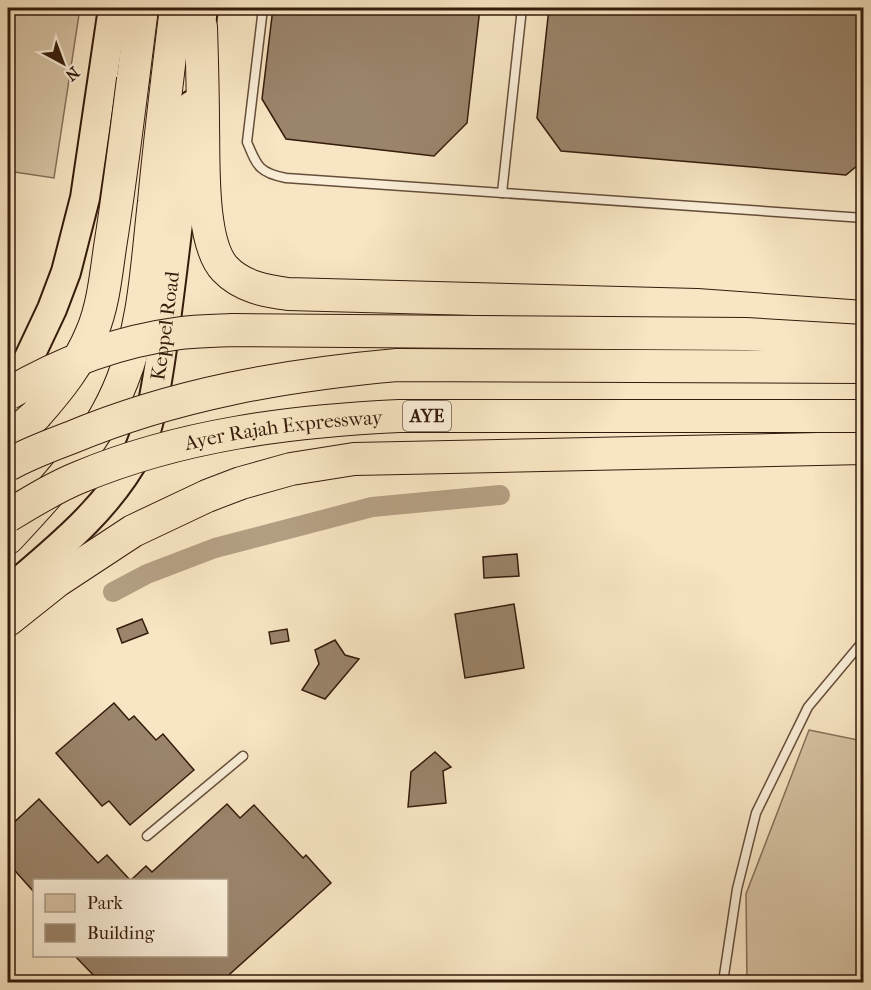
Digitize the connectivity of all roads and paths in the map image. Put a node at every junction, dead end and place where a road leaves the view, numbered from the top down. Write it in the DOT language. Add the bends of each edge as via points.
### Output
graph roads {
  1 [pos="113,8"];
  2 [pos="142,8"];
  3 [pos="176,8"];
  4 [pos="263,8"];
  5 [pos="522,8"];
  6 [pos="202,17"];
  7 [pos="502,193"];
  8 [pos="864,218"];
  9 [pos="864,317"];
  10 [pos="863,341"];
  11 [pos="864,367"];
  12 [pos="8,382"];
  13 [pos="8,394"];
  14 [pos="864,416"];
  15 [pos="8,440"];
  16 [pos="864,448"];
  17 [pos="8,465"];
  18 [pos="8,516"];
  19 [pos="8,538"];
  20 [pos="8,591"];
  21 [pos="8,620"];
  22 [pos="864,640"];
  23 [pos="243,756"];
  24 [pos="147,836"];
  25 [pos="723,982"];
  1 -- 12 [label="highway" via="85,198 66,272 27,362"];
  2 -- 15 [label="highway, bridge" via="120,180 93,331 58,391"];
  3 -- 19 [label="highway" via="143,304 130,358 122,382 73,466"];
  4 -- 7 [label="lane" via="247,142 267,174"];
  5 -- 7 [label="lane"];
  6 -- 9 [label="highway" via="205,202 210,233 225,269 250,286 288,294 697,304"];
  6 -- 20 [label="highway, Keppel Road" via="162,350 138,451 108,496 73,535"];
  7 -- 8 [label="lane"];
  10 -- 13 [label="highway, bridge" via="746,334 231,330 180,333 130,342 87,356"];
  11 -- 17 [label="highway, bridge" via="397,365 330,371 169,403 112,421"];
  14 -- 18 [label="highway, Ayer Rajah Expressway / AYE, bridge" via="399,416 282,425 184,443 138,456 80,477"];
  16 -- 21 [label="highway" via="354,459 291,469 240,483 133,531 57,581"];
  22 -- 25 [label="lane" via="808,706 756,813 737,889"];
  23 -- 24 [label="lane"];
}
